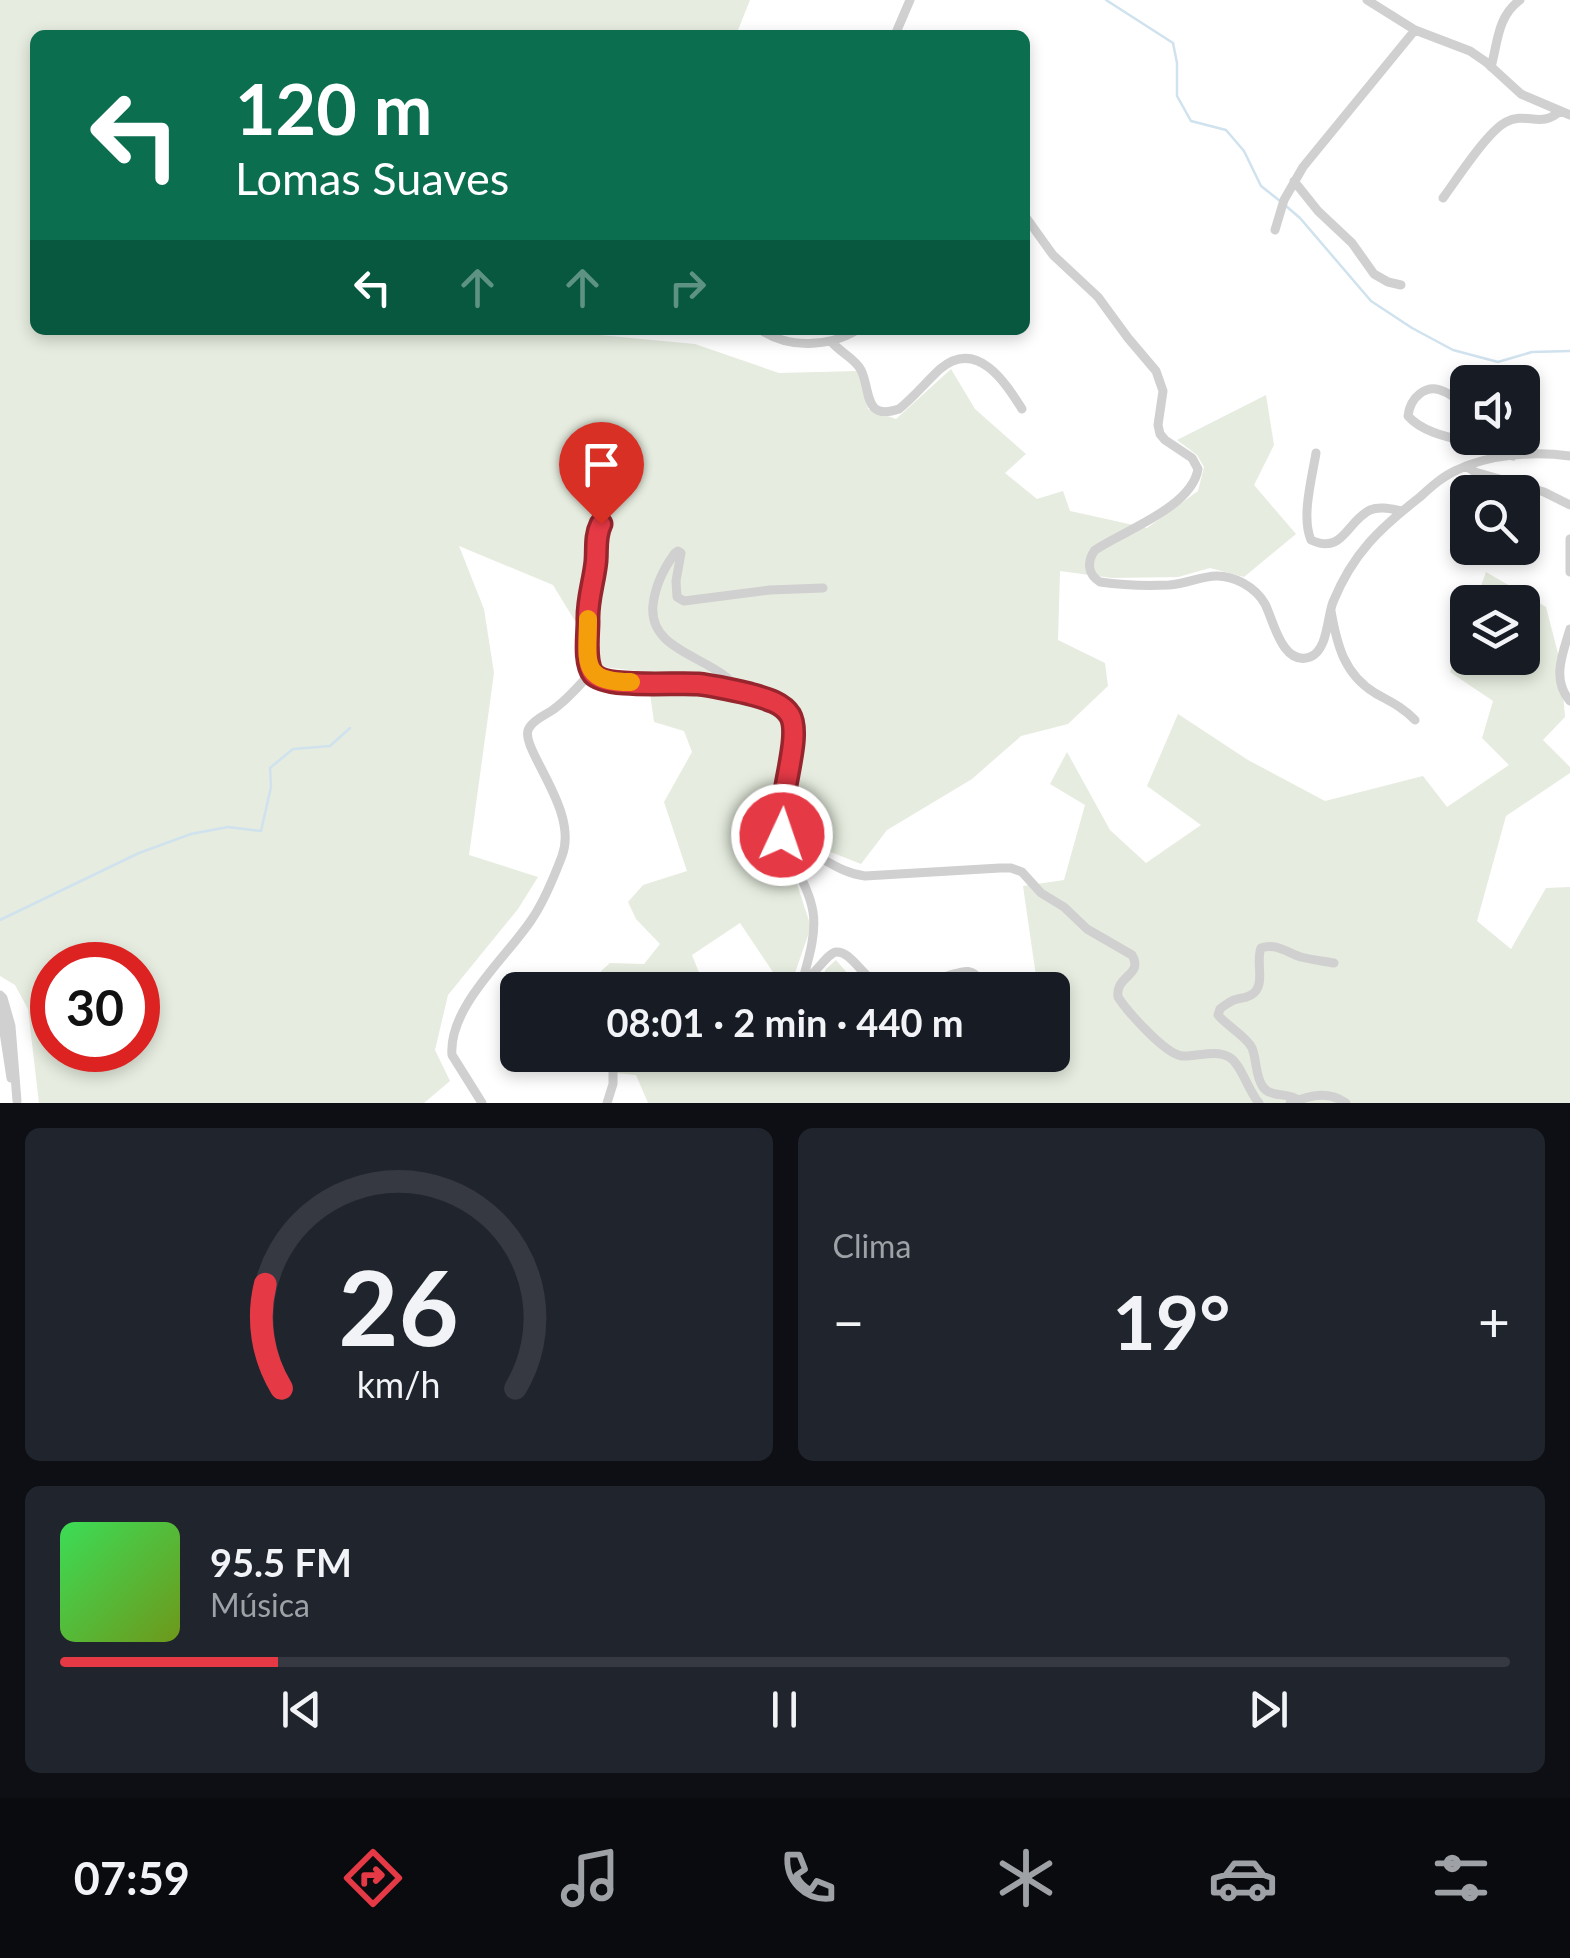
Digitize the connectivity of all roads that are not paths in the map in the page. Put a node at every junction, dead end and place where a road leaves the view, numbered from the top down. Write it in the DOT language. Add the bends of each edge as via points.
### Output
graph roads {
  1 [pos="910,0"];
  2 [pos="1367,0"];
  3 [pos="1520,0"];
  4 [pos="896,30"];
  5 [pos="1416,30"];
  6 [pos="1491,67"];
  7 [pos="1565,113"];
  8 [pos="1294,181"];
  9 [pos="1443,198"];
  10 [pos="1030,223"];
  11 [pos="1274,230"];
  12 [pos="1400,285"];
  13 [pos="770,335"];
  14 [pos="846,335"];
  15 [pos="831,341"];
  16 [pos="1450,395"];
  17 [pos="1022,409"];
  18 [pos="1450,437"];
  19 [pos="1316,453"];
  20 [pos="1513,456"];
  21 [pos="1570,456"];
  22 [pos="1466,466"];
  23 [pos="617,480"];
  24 [pos="1570,506"];
  25 [pos="1402,511"];
  26 [pos="1570,539"];
  27 [pos="1570,572"];
  28 [pos="823,588"];
  29 [pos="1331,608"];
  30 [pos="1570,629"];
  31 [pos="592,672"];
  32 [pos="738,692"];
  33 [pos="1570,701"];
  34 [pos="1414,720"];
  35 [pos="781,815"];
  36 [pos="1334,963"];
  37 [pos="804,972"];
  38 [pos="817,972"];
  39 [pos="863,972"];
  40 [pos="0,995"];
  41 [pos="0,1006"];
  42 [pos="5,1029"];
  43 [pos="613,1072"];
  44 [pos="17,1102"];
  45 [pos="1294,1102"];
  46 [pos="482,1103"];
  47 [pos="608,1103"];
  48 [pos="1259,1103"];
  49 [pos="1346,1103"];
  1 -- 4 [label="street"];
  2 -- 5 [label="street"];
  3 -- 6 [label="street" via="1502,22"];
  5 -- 6 [label="street" via="1470,51"];
  5 -- 8 [label="street"];
  6 -- 7 [label="street" via="1521,94"];
  7 -- 9 [label="street" via="1500,126"];
  8 -- 11 [label="street"];
  8 -- 12 [label="street" via="1374,274"];
  10 -- 29 [label="street" via="1156,371 1163,391 1159,431 1198,469 1176,501 1096,550 1092,576 1106,583 1168,585 1212,575 1238,581 1261,598 1286,649 1305,658 1321,645"];
  13 -- 15 [label="street" via="789,342"];
  14 -- 15 [label="street"];
  15 -- 17 [label="street" via="860,368 879,410 899,409 940,369 964,360 996,372"];
  16 -- 18 [label="street" via="1423,391 1408,416"];
  19 -- 25 [label="street" via="1306,516 1311,540 1336,542 1375,508"];
  20 -- 21 [label="street"];
  20 -- 22 [label="street"];
  22 -- 24 [label="street"];
  22 -- 25 [label="street"];
  23 -- 31 [label="street" via="597,533 588,614"];
  25 -- 29 [label="street" via="1359,554"];
  26 -- 27 [label="street"];
  28 -- 32 [label="street" via="684,601 676,589 681,553 671,558 654,598 656,630"];
  29 -- 34 [label="street" via="1352,674"];
  30 -- 33 [label="street" via="1559,670"];
  31 -- 32 [label="street" via="616,682"];
  31 -- 46 [label="street" via="527,732 561,810 565,845 535,914 486,977 455,1033 454,1060"];
  32 -- 35 [label="street" via="776,703 792,719"];
  35 -- 37 [label="street" via="784,842 813,913"];
  35 -- 48 [label="street" via="802,847 857,875 1019,871 1087,929 1132,955 1135,968 1119,984 1118,997 1167,1049 1181,1056 1230,1057"];
  36 -- 45 [label="street" via="1277,946 1261,948 1258,990 1218,1015 1248,1041 1260,1084 1294,1096"];
  38 -- 39 [label="street" via="836,952"];
  40 -- 42 [label="street"];
  41 -- 42 [label="street"];
  42 -- 44 [label="street"];
  43 -- 47 [label="street"];
  45 -- 49 [label="street" via="1324,1095"];
}
